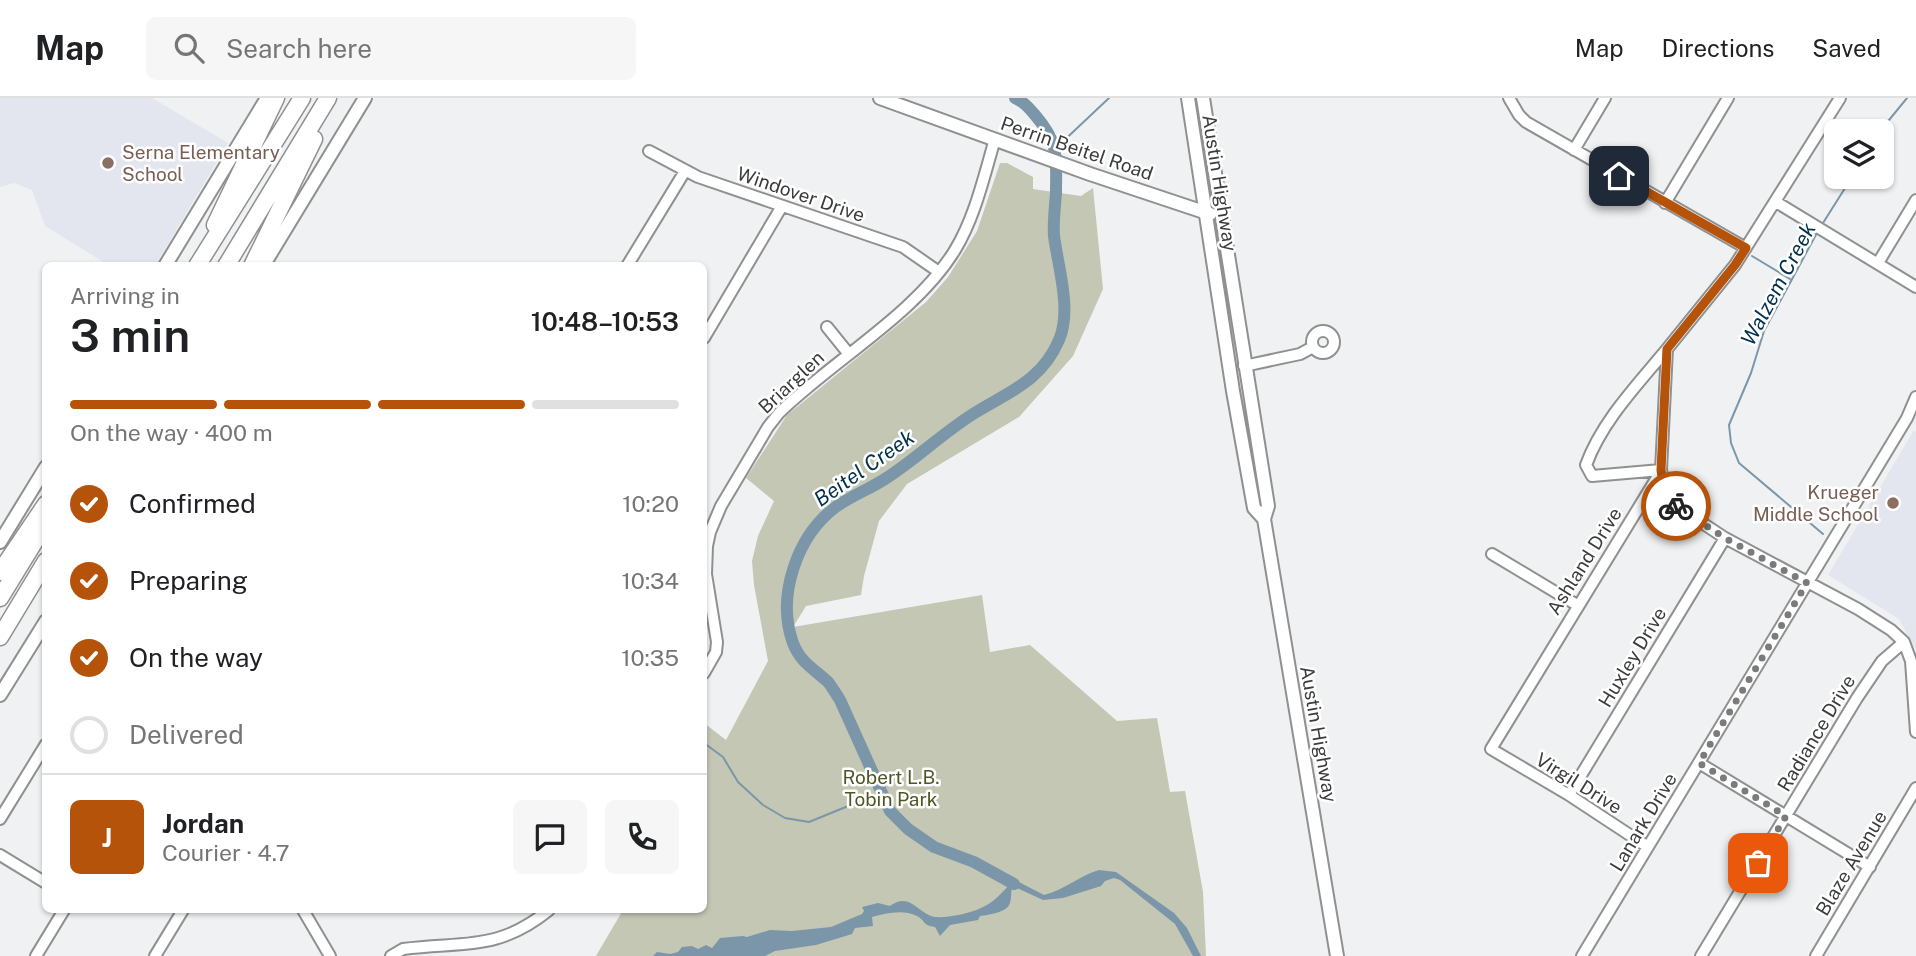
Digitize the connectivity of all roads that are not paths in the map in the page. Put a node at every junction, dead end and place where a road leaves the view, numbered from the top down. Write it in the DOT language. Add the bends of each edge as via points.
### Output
graph roads {
  1 [pos="267,98"];
  2 [pos="276,98"];
  3 [pos="302,98"];
  4 [pos="328,98"];
  5 [pos="337,98"];
  6 [pos="365,98"];
  7 [pos="880,98"];
  8 [pos="1188,98"];
  9 [pos="1203,98"];
  10 [pos="1509,98"];
  11 [pos="1605,98"];
  12 [pos="1728,98"];
  13 [pos="1840,98"];
  14 [pos="907,102"];
  15 [pos="995,139"];
  16 [pos="1574,150"];
  17 [pos="649,151"];
  18 [pos="1198,167"];
  19 [pos="685,171"];
  20 [pos="1916,200"];
  21 [pos="1174,202"];
  22 [pos="1776,202"];
  23 [pos="1665,203"];
  24 [pos="782,206"];
  25 [pos="1204,212"];
  26 [pos="1222,217"];
  27 [pos="1746,248"];
  28 [pos="167,262"];
  29 [pos="199,262"];
  30 [pos="200,262"];
  31 [pos="228,262"];
  32 [pos="254,262"];
  33 [pos="264,262"];
  34 [pos="629,262"];
  35 [pos="1878,263"];
  36 [pos="939,272"];
  37 [pos="1916,287"];
  38 [pos="827,327"];
  39 [pos="707,333"];
  40 [pos="1313,347"];
  41 [pos="1667,349"];
  42 [pos="848,353"];
  43 [pos="1244,366"];
  44 [pos="1916,397"];
  45 [pos="1916,407"];
  46 [pos="1907,418"];
  47 [pos="1661,470"];
  48 [pos="42,474"];
  49 [pos="42,512"];
  50 [pos="1264,519"];
  51 [pos="42,528"];
  52 [pos="1725,538"];
  53 [pos="0,542"];
  54 [pos="707,546"];
  55 [pos="1492,554"];
  56 [pos="17,559"];
  57 [pos="42,568"];
  58 [pos="0,572"];
  59 [pos="1807,583"];
  60 [pos="707,588"];
  61 [pos="0,598"];
  62 [pos="1577,605"];
  63 [pos="42,627"];
  64 [pos="0,637"];
  65 [pos="1903,642"];
  66 [pos="707,668"];
  67 [pos="0,695"];
  68 [pos="1916,732"];
  69 [pos="1491,749"];
  70 [pos="42,751"];
  71 [pos="1699,763"];
  72 [pos="1916,788"];
  73 [pos="1569,795"];
  74 [pos="1786,816"];
  75 [pos="0,819"];
  76 [pos="1648,848"];
  77 [pos="0,855"];
  78 [pos="1870,867"];
  79 [pos="42,881"];
  80 [pos="62,913"];
  81 [pos="181,913"];
  82 [pos="305,913"];
  83 [pos="545,913"];
  84 [pos="36,956"];
  85 [pos="155,956"];
  86 [pos="330,956"];
  87 [pos="391,956"];
  88 [pos="1337,956"];
  89 [pos="1582,956"];
  90 [pos="1701,956"];
  91 [pos="1816,956"];
  1 -- 28 [label="main road"];
  2 -- 29 [label="highway"];
  3 -- 30 [label="highway"];
  4 -- 31 [label="highway"];
  5 -- 32 [label="highway"];
  6 -- 33 [label="main road"];
  7 -- 14 [label="main road, Perrin Beitel Road"];
  8 -- 18 [label="main road, Austin Highway"];
  9 -- 26 [label="main road, Austin Highway"];
  10 -- 16 [label="street" via="1526,122"];
  11 -- 16 [label="street"];
  12 -- 23 [label="street"];
  13 -- 22 [label="street"];
  14 -- 15 [label="main road, Perrin Beitel Road"];
  15 -- 21 [label="main road, Perrin Beitel Road"];
  15 -- 36 [label="street, Briarglen" via="964,233"];
  16 -- 23 [label="street"];
  17 -- 19 [label="street, Windover Drive"];
  18 -- 21 [label="main road" via="1191,197"];
  18 -- 25 [label="main road, Austin Highway"];
  19 -- 24 [label="street, Windover Drive"];
  19 -- 34 [label="street"];
  20 -- 35 [label="street"];
  21 -- 25 [label="main road, Perrin Beitel Road"];
  22 -- 27 [label="street"];
  22 -- 35 [label="street"];
  23 -- 27 [label="street"];
  24 -- 36 [label="street, Windover Drive" via="903,247"];
  24 -- 39 [label="street"];
  25 -- 26 [label="main road, Perrin Beitel Road"];
  25 -- 50 [label="main road, Austin Highway" via="1254,506"];
  26 -- 43 [label="main road, Austin Highway"];
  27 -- 41 [label="street"];
  35 -- 37 [label="street"];
  36 -- 42 [label="street, Briarglen" via="917,298"];
  38 -- 42 [label="street, Briarglen"];
  40 -- 43 [label="street"];
  41 -- 47 [label="street, Ashland Drive"];
  41 -- 47 [label="street" via="1606,428 1586,465 1592,476"];
  42 -- 54 [label="street, Briarglen" via="768,427 715,518"];
  43 -- 50 [label="main road, Austin Highway" via="1268,506"];
  44 -- 46 [label="street, Lanark Drive"];
  45 -- 46 [label="street, Lanark Drive"];
  46 -- 59 [label="street, Lanark Drive"];
  47 -- 52 [label="street" via="1665,495"];
  47 -- 62 [label="street, Ashland Drive"];
  48 -- 53 [label="main road"];
  49 -- 56 [label="highway"];
  50 -- 88 [label="main road, Austin Highway"];
  51 -- 56 [label="highway"];
  52 -- 59 [label="street"];
  52 -- 73 [label="street, Huxley Drive"];
  55 -- 62 [label="street"];
  56 -- 58 [label="highway"];
  56 -- 61 [label="highway"];
  57 -- 64 [label="highway"];
  59 -- 65 [label="street" via="1891,629"];
  59 -- 71 [label="street, Lanark Drive"];
  60 -- 66 [label="street, Briarglen" via="717,642"];
  62 -- 69 [label="street, Ashland Drive"];
  63 -- 67 [label="main road"];
  65 -- 68 [label="street" via="1911,664"];
  65 -- 74 [label="street, Radiance Drive" via="1875,670"];
  69 -- 73 [label="street, Virgil Drive"];
  70 -- 75 [label="street"];
  71 -- 74 [label="street"];
  71 -- 76 [label="street, Lanark Drive"];
  72 -- 78 [label="street, Blaze Avenue"];
  73 -- 76 [label="street, Virgil Drive"];
  74 -- 78 [label="street"];
  74 -- 90 [label="street, Radiance Drive"];
  76 -- 89 [label="street, Lanark Drive"];
  77 -- 79 [label="street"];
  78 -- 91 [label="street, Blaze Avenue"];
  80 -- 84 [label="street"];
  81 -- 85 [label="street"];
  82 -- 86 [label="street"];
  83 -- 87 [label="street" via="491,942 403,949"];
}
